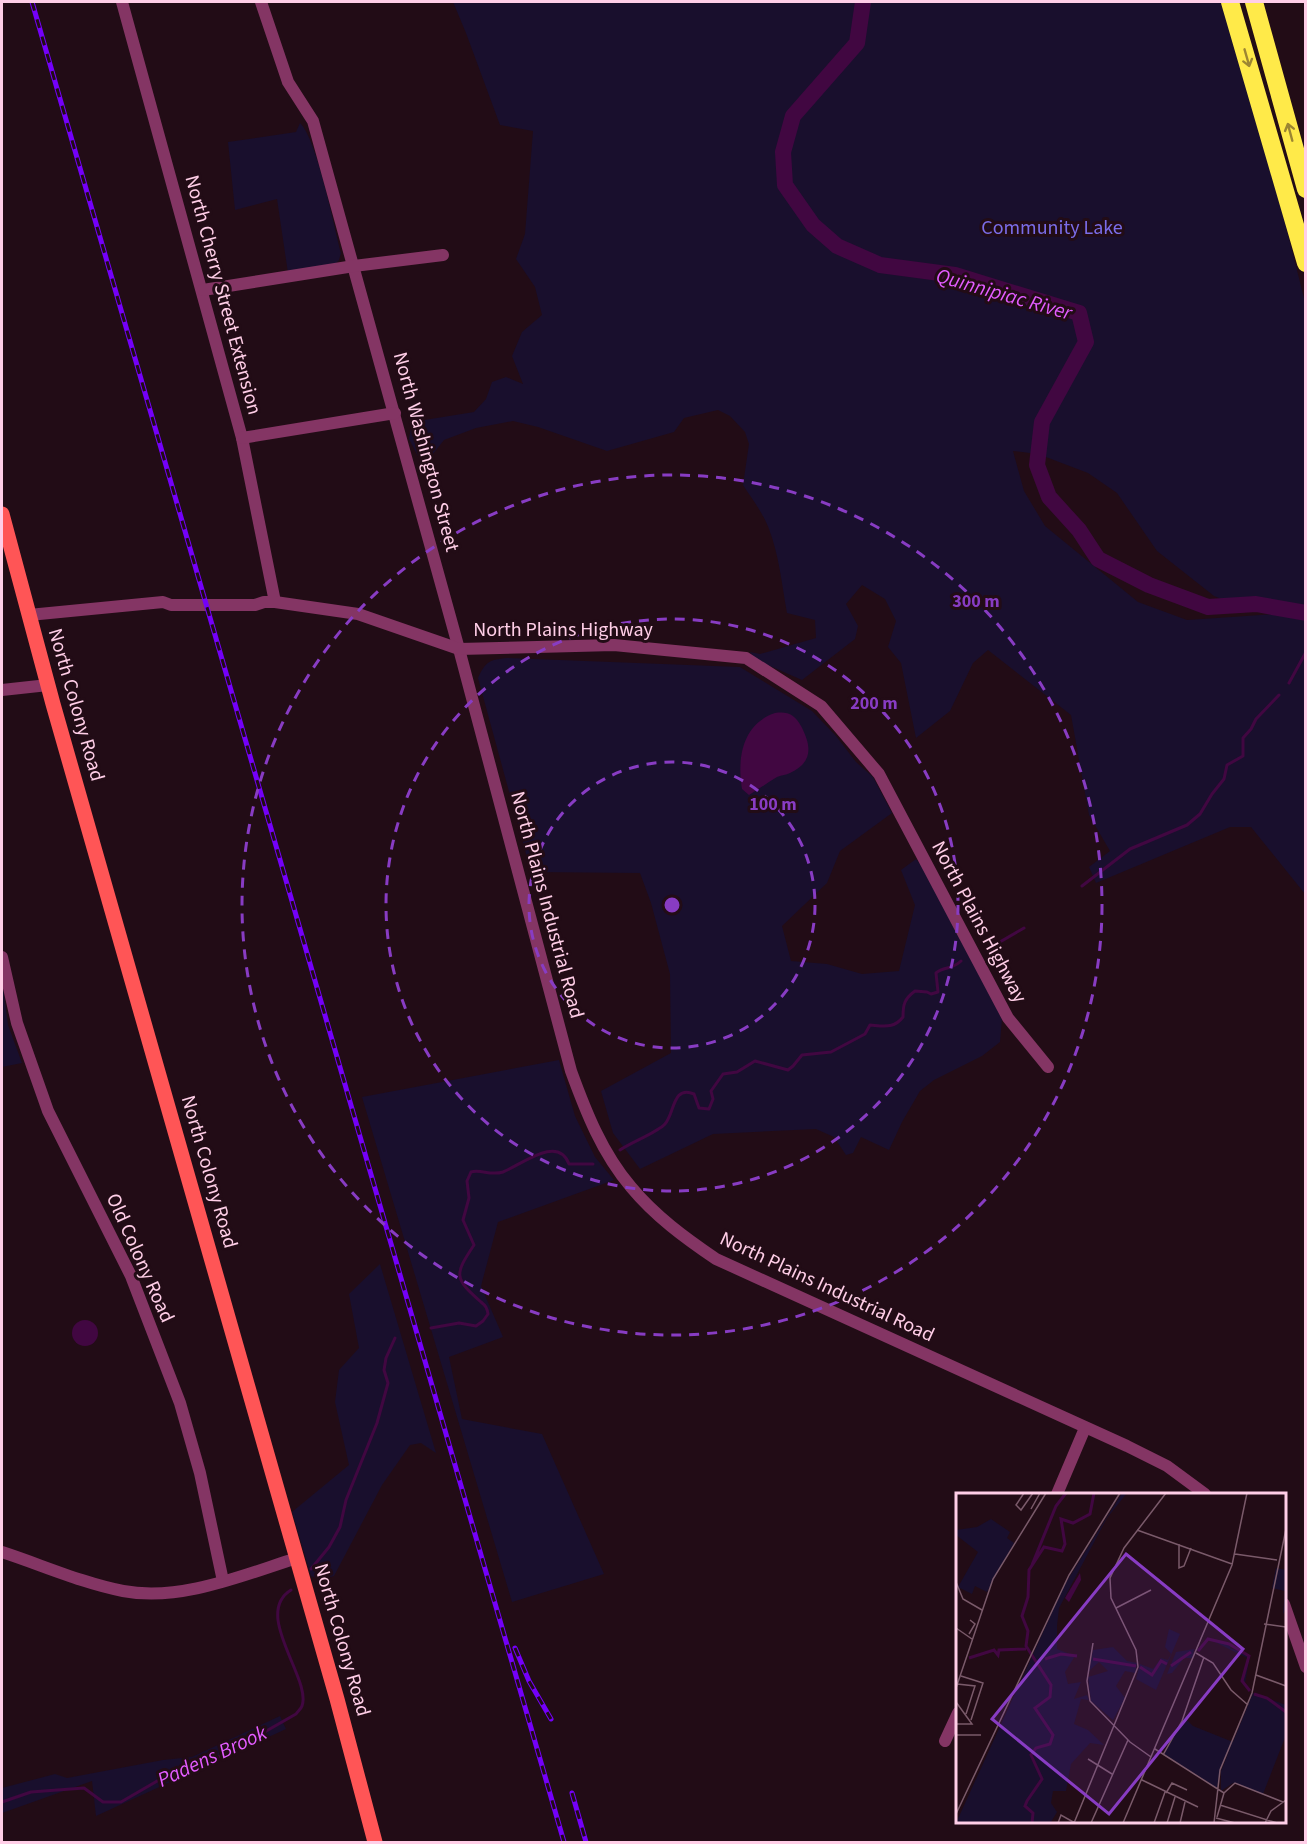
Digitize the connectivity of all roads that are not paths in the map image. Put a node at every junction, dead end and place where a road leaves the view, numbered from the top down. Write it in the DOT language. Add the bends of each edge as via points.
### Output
graph roads {
  1 [pos="122,2"];
  2 [pos="261,2"];
  3 [pos="1230,2"];
  4 [pos="1254,2"];
  5 [pos="1305,189"];
  6 [pos="443,255"];
  7 [pos="1305,263"];
  8 [pos="354,266"];
  9 [pos="203,290"];
  10 [pos="394,413"];
  11 [pos="242,438"];
  12 [pos="2,514"];
  13 [pos="270,602"];
  14 [pos="29,615"];
  15 [pos="459,649"];
  16 [pos="48,685"];
  17 [pos="2,690"];
  18 [pos="2,957"];
  19 [pos="1048,1067"];
  20 [pos="1085,1428"];
  21 [pos="1057,1493"];
  22 [pos="1204,1493"];
  23 [pos="2,1552"];
  24 [pos="297,1558"];
  25 [pos="223,1581"];
  26 [pos="1286,1610"];
  27 [pos="1305,1667"];
  28 [pos="956,1715"];
  29 [pos="945,1742"];
  30 [pos="375,1842"];
  1 -- 9 [label="street, North Cherry Street Extension"];
  2 -- 8 [label="street, North Washington Street" via="288,82 313,122"];
  3 -- 7 [label="highway, one-way"];
  5 -- 4 [label="highway, one-way"];
  6 -- 8 [label="street"];
  8 -- 9 [label="street"];
  8 -- 10 [label="street, North Washington Street"];
  9 -- 11 [label="street, North Cherry Street Extension"];
  10 -- 11 [label="street"];
  10 -- 15 [label="street, North Washington Street"];
  11 -- 13 [label="street, North Cherry Street Extension"];
  12 -- 14 [label="main road, North Colony Road"];
  13 -- 14 [label="street, North Plains Highway" via="163,602"];
  13 -- 15 [label="street, North Plains Highway" via="358,614"];
  14 -- 16 [label="main road, North Colony Road"];
  15 -- 19 [label="street, North Plains Highway" via="614,645 746,658 821,706 879,774 1008,1018"];
  15 -- 20 [label="street, North Plains Industrial Road" via="571,1071 591,1123 630,1186 681,1235 716,1259"];
  16 -- 17 [label="street"];
  16 -- 24 [label="main road, North Colony Road"];
  18 -- 25 [label="street, Old Colony Road" via="17,1023 48,1111 131,1276 180,1403 200,1473"];
  20 -- 21 [label="street"];
  20 -- 22 [label="street, North Plains Industrial Road" via="1167,1466"];
  23 -- 25 [label="street" via="125,1592 179,1591"];
  24 -- 25 [label="street"];
  24 -- 30 [label="main road, North Colony Road"];
  26 -- 27 [label="street"];
  28 -- 29 [label="street"];
}
